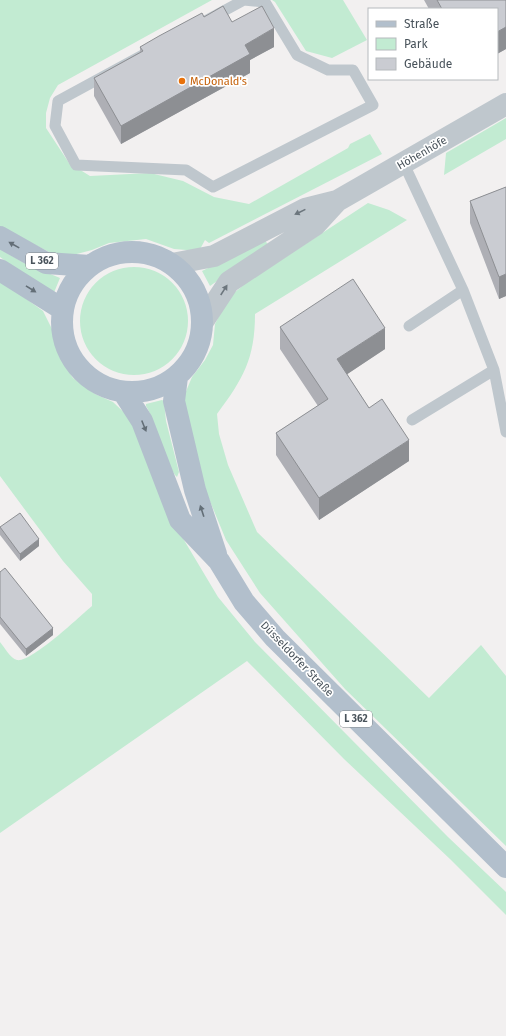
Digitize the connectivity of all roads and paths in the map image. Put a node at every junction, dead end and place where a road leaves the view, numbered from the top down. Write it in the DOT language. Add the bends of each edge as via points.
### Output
graph roads {
  1 [pos="506,104"];
  2 [pos="373,105"];
  3 [pos="404,164"];
  4 [pos="337,200"];
  5 [pos="0,237"];
  6 [pos="172,264"];
  7 [pos="90,266"];
  8 [pos="0,270"];
  9 [pos="463,290"];
  10 [pos="62,309"];
  11 [pos="202,323"];
  12 [pos="409,326"];
  13 [pos="494,370"];
  14 [pos="176,377"];
  15 [pos="124,393"];
  16 [pos="412,420"];
  17 [pos="506,432"];
  18 [pos="219,561"];
  19 [pos="506,867"];
  1 -- 3 [label="street, Höhenhöfe"];
  2 -- 2 [label="lane" via="353,70 328,70 297,55 265,2 244,0 58,100 55,126 76,165 186,170 213,187"];
  3 -- 4 [label="street, Höhenhöfe"];
  3 -- 9 [label="lane"];
  4 -- 6 [label="street, Höhenhöfe, one-way" via="305,209 214,256"];
  11 -- 4 [label="street, Höhenhöfe, one-way" via="229,282 315,225"];
  7 -- 5 [label="main road, L 362, one-way" via="46,263"];
  6 -- 7 [label="main road" via="152,255 131,252 109,255"];
  6 -- 11 [label="main road" via="188,280 199,300"];
  7 -- 10 [label="main road" via="77,278"];
  8 -- 10 [label="main road, L 362, one-way"];
  9 -- 12 [label="lane"];
  9 -- 13 [label="lane"];
  10 -- 15 [label="main road" via="62,332 69,354 82,373 102,386"];
  11 -- 14 [label="main road" via="199,343 193,356"];
  13 -- 16 [label="lane"];
  13 -- 17 [label="lane"];
  14 -- 15 [label="main road" via="161,387 143,392"];
  18 -- 14 [label="main road, Düsseldorfer Straße / L 362, one-way" via="195,490 174,401"];
  15 -- 18 [label="main road, Düsseldorfer Straße / L 362, one-way" via="142,421 180,520"];
  18 -- 19 [label="main road, Düsseldorfer Straße / L 362" via="244,602 275,638"];
}
